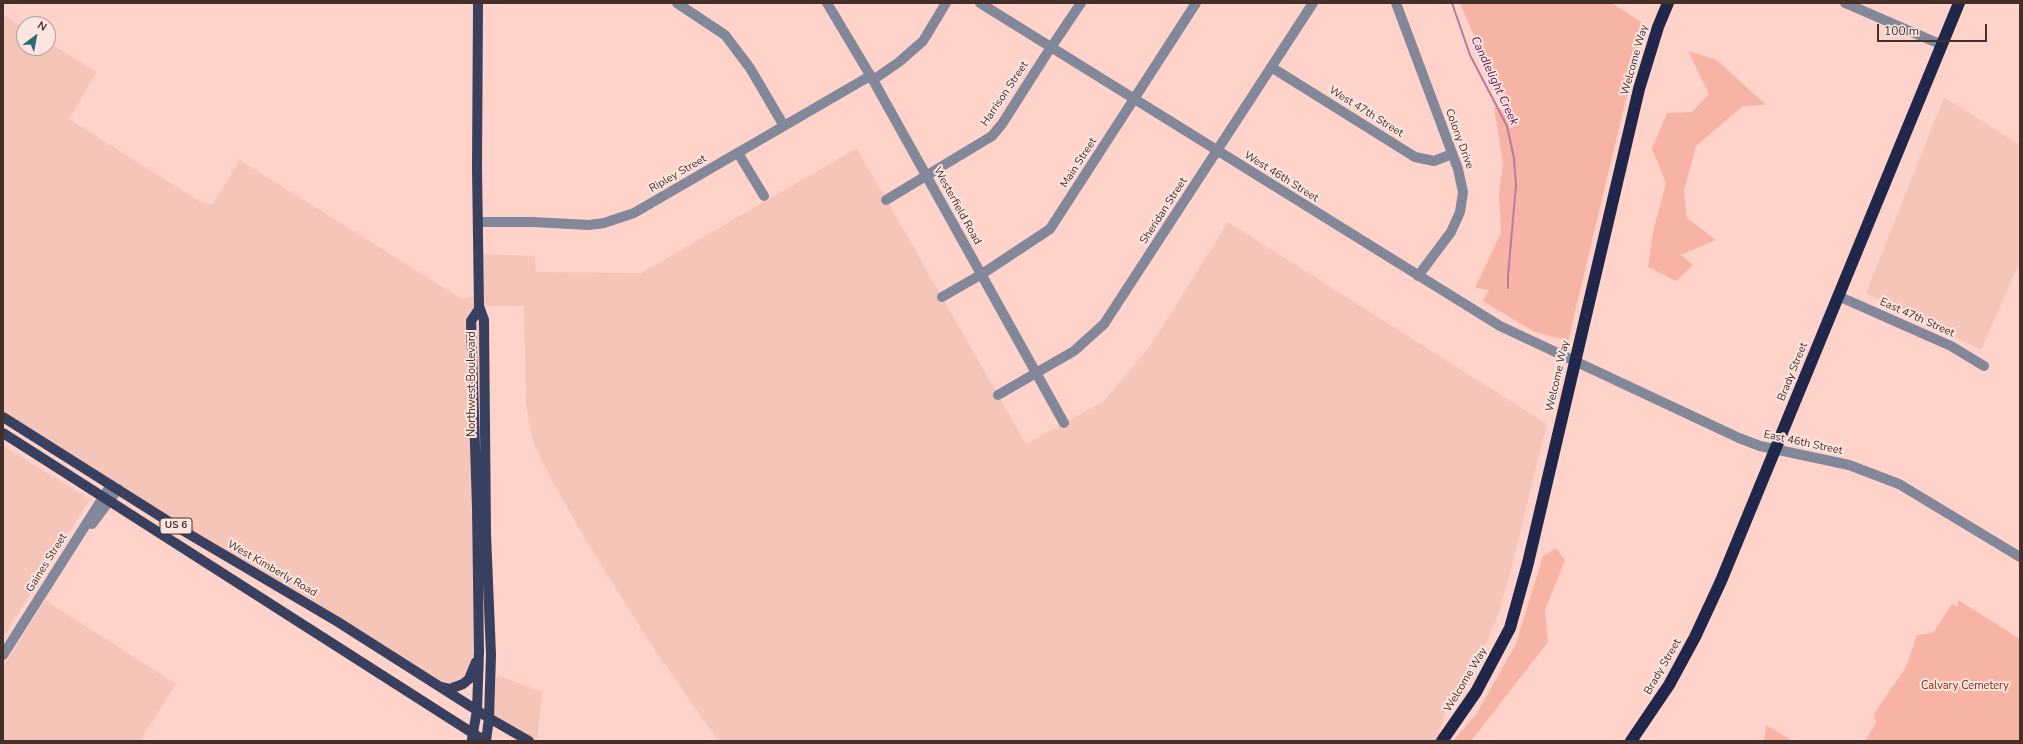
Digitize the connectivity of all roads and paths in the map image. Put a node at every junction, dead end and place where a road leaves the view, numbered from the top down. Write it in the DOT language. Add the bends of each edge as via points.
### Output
graph roads {
  1 [pos="478,3"];
  2 [pos="677,3"];
  3 [pos="827,3"];
  4 [pos="946,3"];
  5 [pos="980,3"];
  6 [pos="1081,3"];
  7 [pos="1196,3"];
  8 [pos="1313,3"];
  9 [pos="1396,3"];
  10 [pos="1668,3"];
  11 [pos="1845,3"];
  12 [pos="1959,3"];
  13 [pos="1942,45"];
  14 [pos="1052,48"];
  15 [pos="1271,67"];
  16 [pos="871,78"];
  17 [pos="1135,99"];
  18 [pos="784,126"];
  19 [pos="1216,151"];
  20 [pos="738,153"];
  21 [pos="1452,154"];
  22 [pos="927,176"];
  23 [pos="764,196"];
  24 [pos="886,200"];
  25 [pos="478,222"];
  26 [pos="982,274"];
  27 [pos="1418,276"];
  28 [pos="1838,296"];
  29 [pos="942,297"];
  30 [pos="479,309"];
  31 [pos="1575,362"];
  32 [pos="1984,366"];
  33 [pos="1036,373"];
  34 [pos="998,395"];
  35 [pos="3,417"];
  36 [pos="1064,423"];
  37 [pos="3,433"];
  38 [pos="1774,449"];
  39 [pos="114,487"];
  40 [pos="107,499"];
  41 [pos="2020,557"];
  42 [pos="479,652"];
  43 [pos="3,655"];
  44 [pos="439,686"];
  45 [pos="477,710"];
  46 [pos="489,718"];
  47 [pos="473,737"];
  48 [pos="486,741"];
  49 [pos="529,741"];
  50 [pos="1442,741"];
  51 [pos="1631,741"];
  1 -- 25 [label="main road, Northwest Boulevard"];
  2 -- 18 [label="street" via="725,35 750,68"];
  3 -- 16 [label="street, Westerfield Road"];
  4 -- 16 [label="street, Ripley Street" via="923,41 899,62"];
  5 -- 14 [label="street, West 46th Street"];
  6 -- 14 [label="street, Harrison Street"];
  7 -- 17 [label="street, Main Street"];
  8 -- 15 [label="street, Sheridan Street"];
  9 -- 21 [label="street, Colony Drive"];
  10 -- 31 [label="highway, Welcome Way" via="1639,89"];
  11 -- 13 [label="street"];
  12 -- 13 [label="highway, Brady Street"];
  13 -- 28 [label="highway, Brady Street"];
  14 -- 17 [label="street, West 46th Street"];
  14 -- 22 [label="street, Harrison Street" via="992,136"];
  15 -- 19 [label="street, Sheridan Street"];
  15 -- 21 [label="street, West 47th Street" via="1415,157 1434,161"];
  16 -- 18 [label="street, Ripley Street"];
  16 -- 22 [label="street, Westerfield Road"];
  17 -- 19 [label="street, West 46th Street"];
  17 -- 26 [label="street, Main Street" via="1050,229"];
  18 -- 20 [label="street, Ripley Street"];
  19 -- 27 [label="street, West 46th Street"];
  19 -- 33 [label="street, Sheridan Street" via="1104,324 1074,351"];
  20 -- 23 [label="street"];
  20 -- 25 [label="street, Ripley Street" via="647,207 604,223 589,225"];
  21 -- 27 [label="street, Colony Drive" via="1463,192 1460,212 1451,232"];
  22 -- 24 [label="street, Harrison Street"];
  22 -- 26 [label="street, Westerfield Road"];
  25 -- 30 [label="main road, Northwest Boulevard"];
  26 -- 29 [label="street, Main Street"];
  26 -- 33 [label="street, Westerfield Road"];
  27 -- 31 [label="street, West 46th Street" via="1500,326"];
  28 -- 32 [label="street, East 47th Street" via="1951,346"];
  28 -- 38 [label="highway, Brady Street"];
  30 -- 42 [label="main road" via="471,321"];
  30 -- 46 [label="main road, Northwest Boulevard" via="484,320 486,534 491,655"];
  31 -- 38 [label="street, East 46th Street" via="1739,438"];
  31 -- 50 [label="highway, Welcome Way" via="1510,628 1483,680"];
  33 -- 34 [label="street, Sheridan Street"];
  33 -- 36 [label="street, Westerfield Road"];
  35 -- 39 [label="main road, West Kimberly Road / US 6"];
  37 -- 40 [label="main road, US 6"];
  38 -- 41 [label="street, East 46th Street" via="1849,465 1899,484"];
  38 -- 51 [label="highway, Brady Street" via="1725,572 1695,637 1669,685"];
  39 -- 40 [label="street, Gaines Street"];
  39 -- 44 [label="main road, West Kimberly Road / US 6"];
  40 -- 43 [label="street, Gaines Street" via="74,543"];
  40 -- 47 [label="main road, US 6"];
  42 -- 44 [label="main road" via="469,679 450,689"];
  42 -- 45 [label="main road"];
  44 -- 45 [label="main road, West Kimberly Road / US 6"];
  45 -- 46 [label="main road, West Kimberly Road / US 6"];
  45 -- 47 [label="main road"];
  46 -- 48 [label="main road"];
  46 -- 49 [label="main road, West Kimberly Road / US 6"];
  47 -- 48 [label="main road, US 6"];
}
